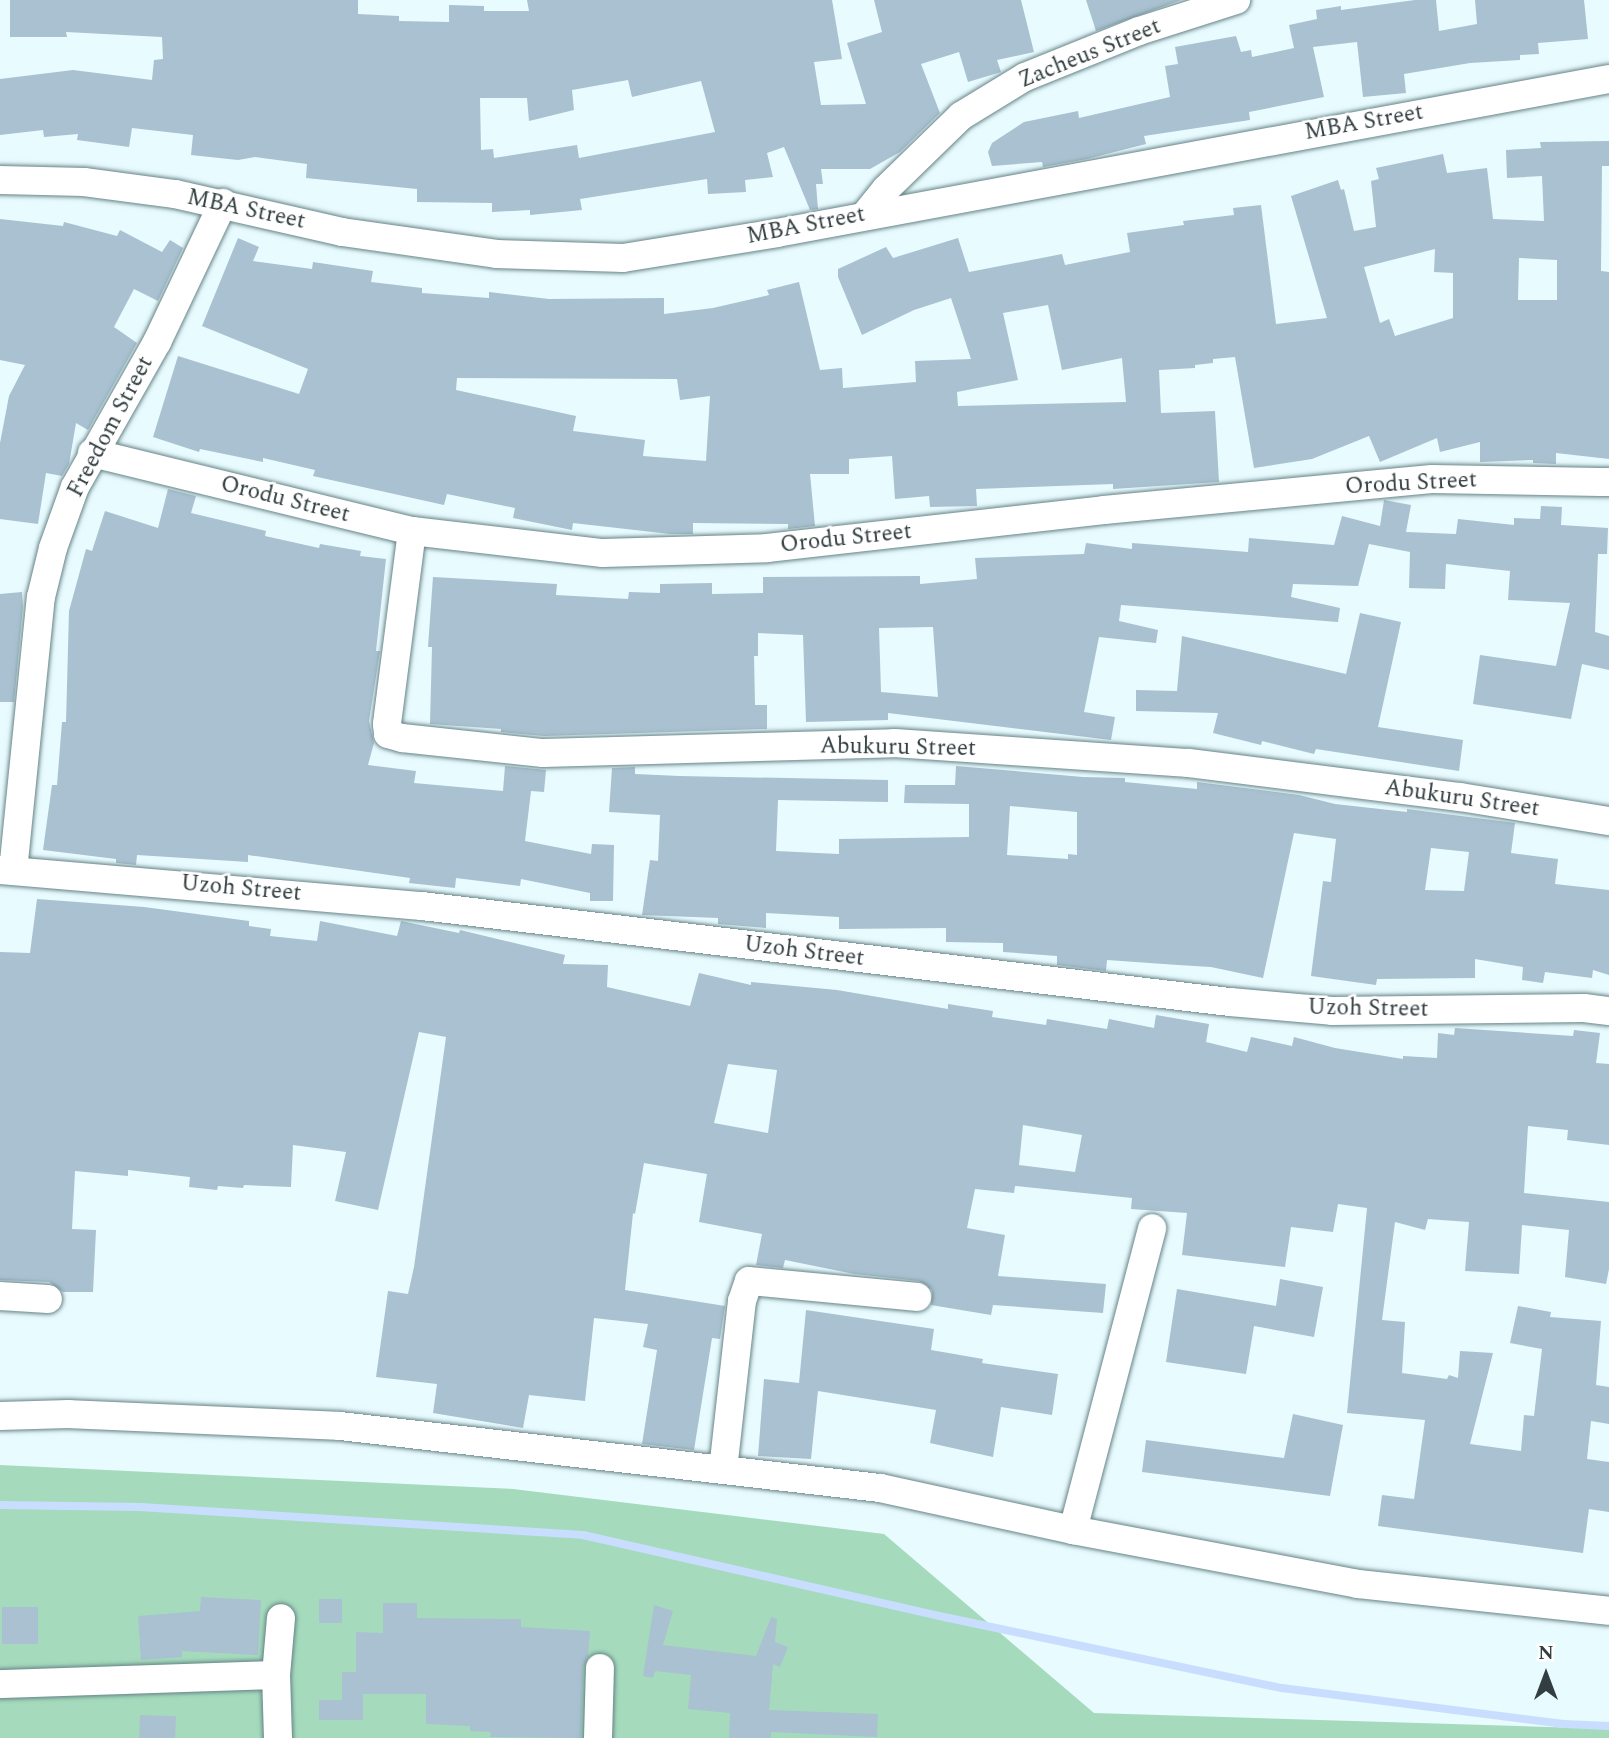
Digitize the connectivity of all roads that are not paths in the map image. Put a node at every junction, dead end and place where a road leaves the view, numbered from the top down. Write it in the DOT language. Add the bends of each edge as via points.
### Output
graph roads {
  1 [pos="1236,0"];
  2 [pos="1609,79"];
  3 [pos="0,180"];
  4 [pos="223,203"];
  5 [pos="865,215"];
  6 [pos="92,453"];
  7 [pos="1609,482"];
  8 [pos="412,531"];
  9 [pos="1609,821"];
  10 [pos="7,871"];
  11 [pos="1609,1011"];
  12 [pos="1152,1228"];
  13 [pos="0,1296"];
  14 [pos="917,1297"];
  15 [pos="48,1299"];
  16 [pos="0,1416"];
  17 [pos="723,1470"];
  18 [pos="1073,1530"];
  19 [pos="1609,1611"];
  20 [pos="281,1618"];
  21 [pos="600,1668"];
  22 [pos="276,1675"];
  23 [pos="0,1684"];
  24 [pos="278,1738"];
  25 [pos="598,1738"];
  1 -- 5 [label="street, Zacheus Street" via="1139,31 1025,77 961,117"];
  2 -- 5 [label="street, MBA Street"];
  3 -- 4 [label="street, MBA Street" via="84,182"];
  4 -- 5 [label="street, MBA Street" via="342,232 483,253 623,258"];
  4 -- 6 [label="street, Freedom Street" via="157,342"];
  6 -- 8 [label="street, Orodu Street"];
  6 -- 10 [label="street, Freedom Street" via="53,548 41,597"];
  7 -- 8 [label="street, Orodu Street" via="1432,479 766,548 603,553"];
  8 -- 9 [label="street, Abukuru Street" via="388,734 543,753 894,743 1189,763"];
  10 -- 11 [label="street, Uzoh Street" via="422,906 1332,1011"];
  12 -- 18 [label="street"];
  13 -- 15 [label="street"];
  14 -- 17 [label="street" via="748,1281"];
  16 -- 17 [label="street" via="69,1414 340,1426"];
  17 -- 18 [label="street" via="880,1488"];
  18 -- 19 [label="street" via="1358,1584"];
  20 -- 22 [label="street"];
  21 -- 25 [label="street"];
  22 -- 23 [label="street"];
  22 -- 24 [label="street"];
}
